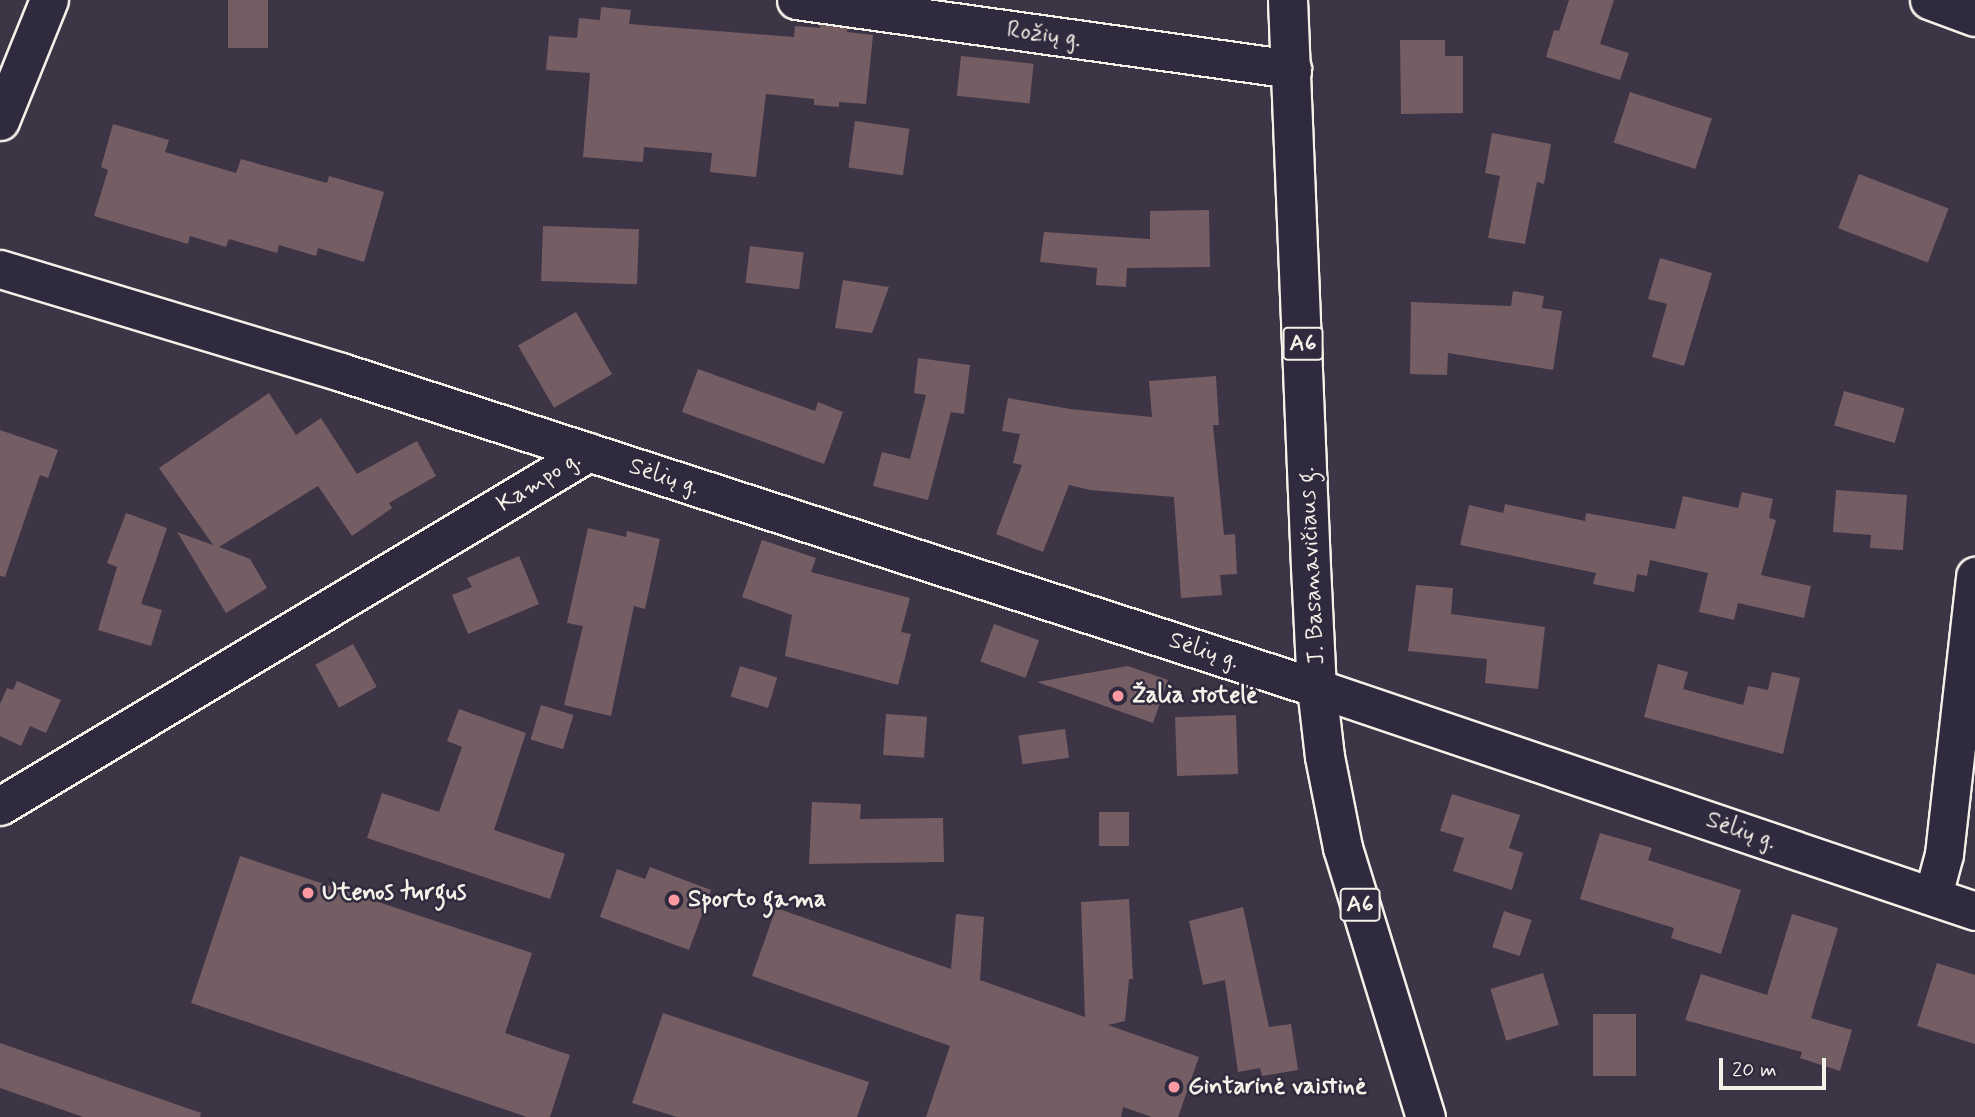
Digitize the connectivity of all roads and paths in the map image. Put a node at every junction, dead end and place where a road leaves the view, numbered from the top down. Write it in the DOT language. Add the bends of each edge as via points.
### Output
graph roads {
  1 [pos="49,0"];
  2 [pos="796,0"];
  3 [pos="1288,0"];
  4 [pos="1929,0"];
  5 [pos="1975,17"];
  6 [pos="1292,69"];
  7 [pos="0,121"];
  8 [pos="0,269"];
  9 [pos="589,452"];
  10 [pos="1975,576"];
  11 [pos="1317,688"];
  12 [pos="0,806"];
  13 [pos="1933,895"];
  14 [pos="1975,911"];
  15 [pos="1426,1117"];
  1 -- 7 [label="street"];
  2 -- 6 [label="street, Rožių g."];
  3 -- 6 [label="main road, J. Basanavičiaus g. / A6"];
  4 -- 5 [label="street"];
  6 -- 11 [label="main road, J. Basanavičiaus g. / A6"];
  8 -- 9 [label="street, Kampo g."];
  9 -- 11 [label="street, Sėlių g."];
  9 -- 12 [label="street, Kampo g."];
  10 -- 13 [label="street" via="1944,854"];
  11 -- 13 [label="street, Sėlių g."];
  11 -- 15 [label="main road, J. Basanavičiaus g. / A6" via="1343,848"];
  13 -- 14 [label="street, Sėlių g."];
}
